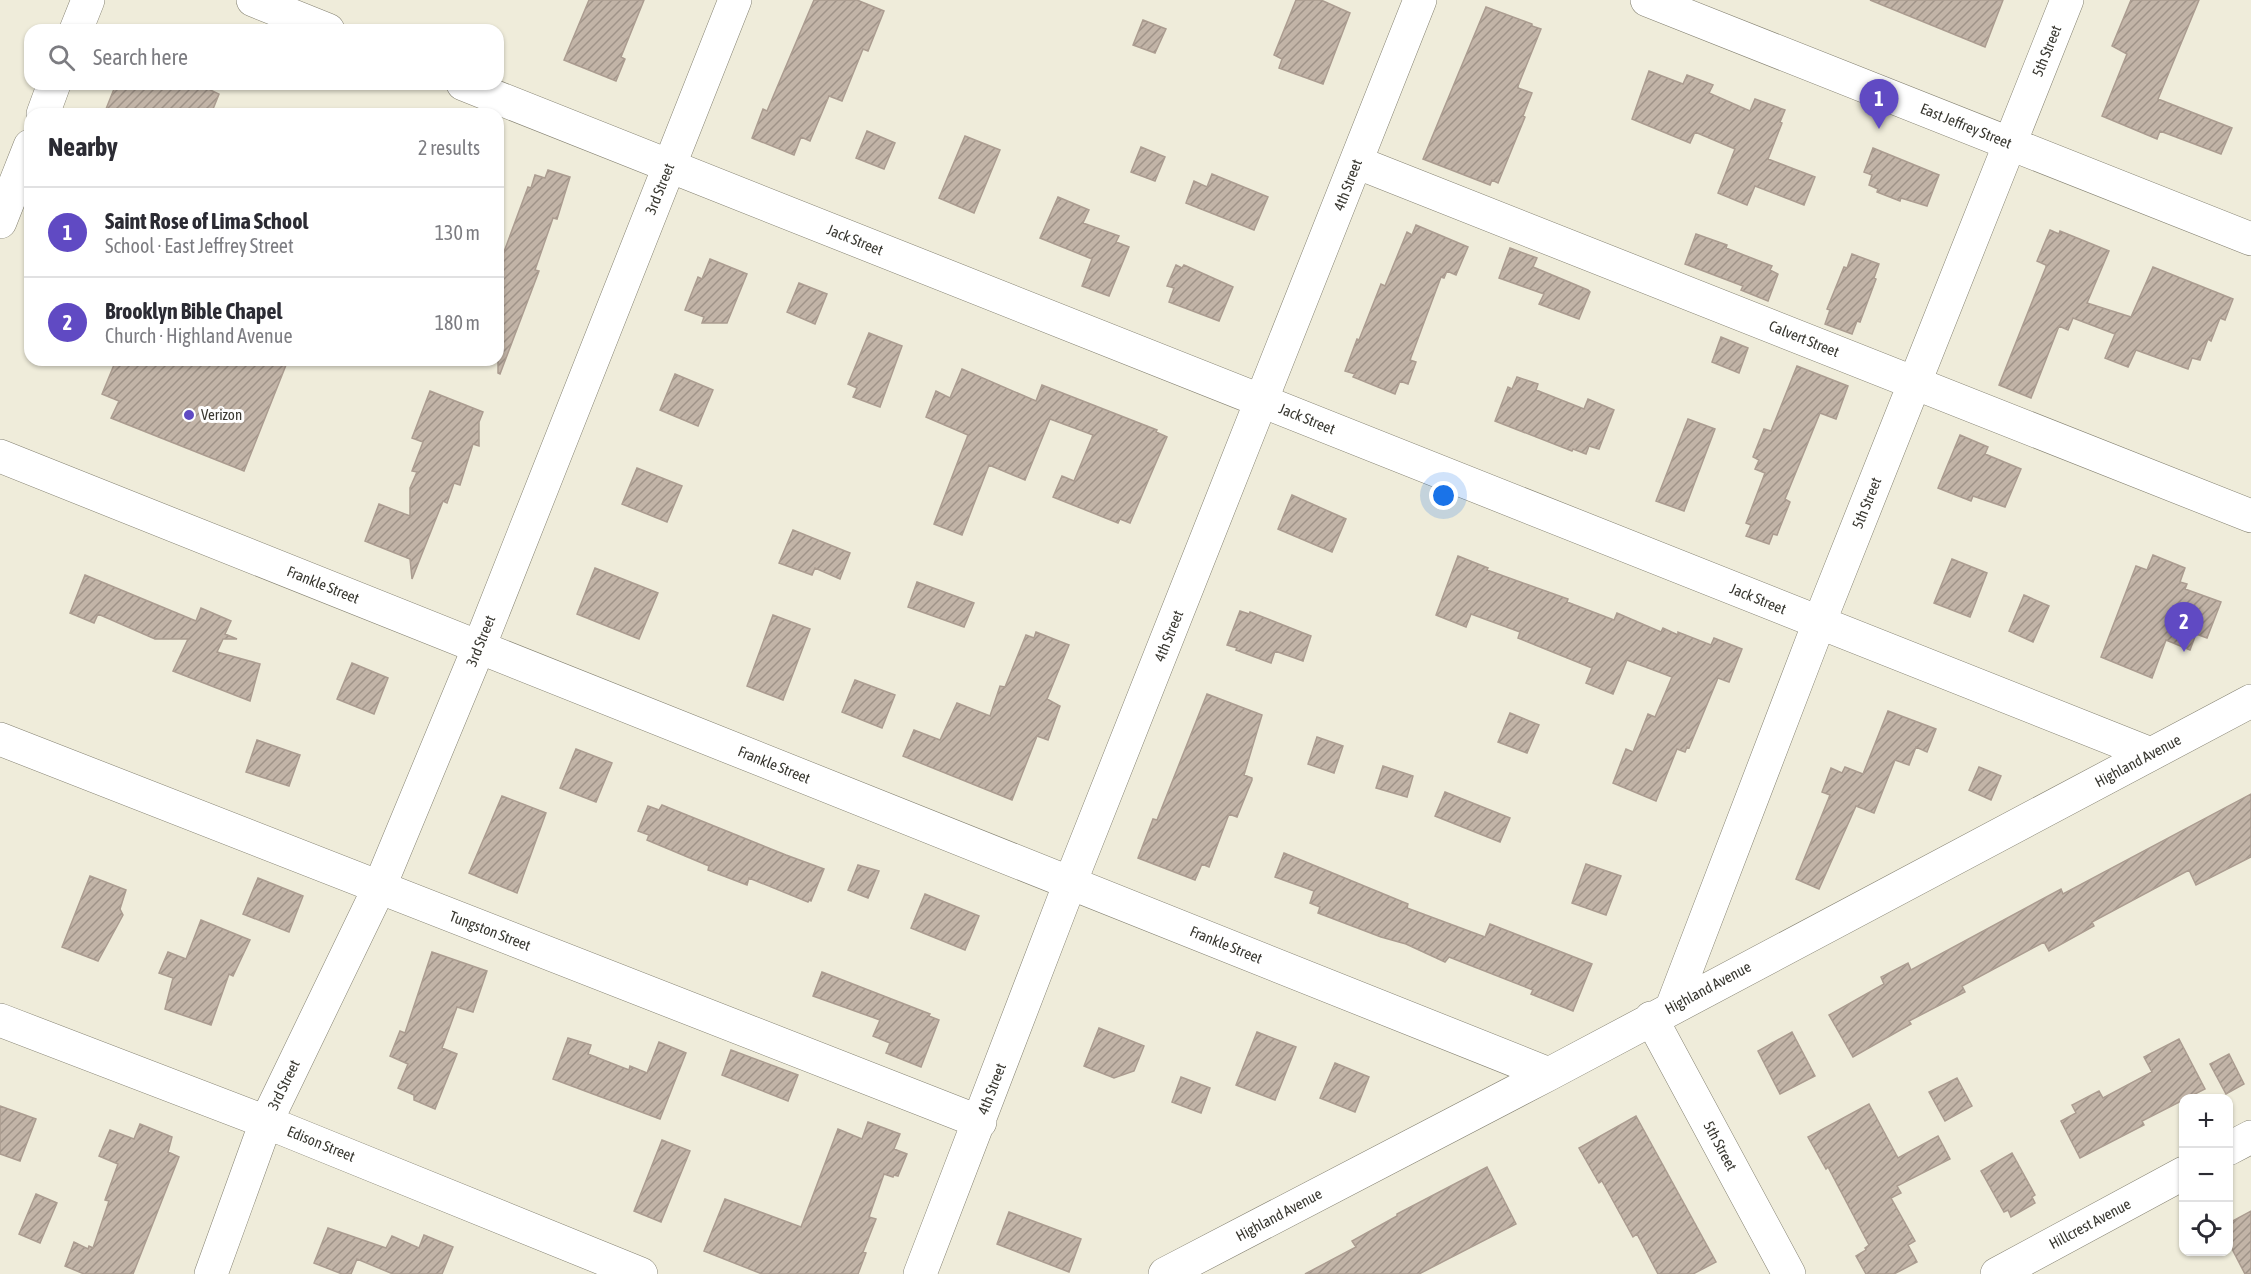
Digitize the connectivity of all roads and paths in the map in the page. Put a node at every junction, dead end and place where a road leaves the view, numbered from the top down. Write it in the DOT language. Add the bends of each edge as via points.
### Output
graph roads {
  1 [pos="88,0"];
  2 [pos="253,0"];
  3 [pos="735,0"];
  4 [pos="1420,0"];
  5 [pos="1647,0"];
  6 [pos="2067,0"];
  7 [pos="78,24"];
  8 [pos="313,24"];
  9 [pos="52,90"];
  10 [pos="478,90"];
  11 [pos="45,108"];
  12 [pos="2010,144"];
  13 [pos="24,161"];
  14 [pos="1356,162"];
  15 [pos="669,165"];
  16 [pos="0,222"];
  17 [pos="2251,239"];
  18 [pos="1915,383"];
  19 [pos="1263,402"];
  20 [pos="0,456"];
  21 [pos="2251,516"];
  22 [pos="1819,623"];
  23 [pos="479,647"];
  24 [pos="2251,701"];
  25 [pos="0,739"];
  26 [pos="2151,754"];
  27 [pos="1070,883"];
  28 [pos="379,888"];
  29 [pos="1662,1013"];
  30 [pos="0,1020"];
  31 [pos="1549,1074"];
  32 [pos="266,1122"];
  33 [pos="980,1122"];
  34 [pos="2251,1137"];
  35 [pos="2231,1148"];
  36 [pos="2179,1176"];
  37 [pos="211,1274"];
  38 [pos="641,1274"];
  39 [pos="920,1274"];
  40 [pos="1166,1274"];
  41 [pos="1789,1274"];
  42 [pos="1997,1274"];
  1 -- 7 [label="street"];
  2 -- 8 [label="street"];
  3 -- 15 [label="street, 3rd Street"];
  4 -- 14 [label="street, 4th Street"];
  5 -- 12 [label="street, East Jeffrey Street"];
  6 -- 12 [label="street, 5th Street"];
  9 -- 11 [label="street"];
  10 -- 15 [label="street, Jack Street"];
  12 -- 17 [label="street, East Jeffrey Street"];
  12 -- 18 [label="street, 5th Street"];
  13 -- 16 [label="street"];
  14 -- 18 [label="street, Calvert Street"];
  14 -- 19 [label="street, 4th Street"];
  15 -- 19 [label="street, Jack Street"];
  15 -- 23 [label="street, 3rd Street"];
  18 -- 21 [label="street, Calvert Street"];
  18 -- 22 [label="street, 5th Street"];
  19 -- 22 [label="street, Jack Street"];
  19 -- 27 [label="street, 4th Street"];
  20 -- 23 [label="street, Frankle Street"];
  22 -- 26 [label="street, Jack Street"];
  22 -- 29 [label="street, 5th Street"];
  23 -- 27 [label="street, Frankle Street"];
  23 -- 28 [label="street, 3rd Street"];
  24 -- 26 [label="street, Highland Avenue"];
  25 -- 28 [label="street, Tungston Street"];
  26 -- 29 [label="street, Highland Avenue"];
  27 -- 31 [label="street, Frankle Street"];
  27 -- 33 [label="street, 4th Street"];
  28 -- 32 [label="street, 3rd Street"];
  28 -- 33 [label="street, Tungston Street"];
  29 -- 31 [label="street, Highland Avenue"];
  29 -- 41 [label="street, 5th Street"];
  30 -- 32 [label="street, Edison Street"];
  31 -- 40 [label="street, Highland Avenue"];
  32 -- 37 [label="street, 3rd Street"];
  32 -- 38 [label="street, Edison Street"];
  33 -- 39 [label="street, 4th Street"];
  34 -- 35 [label="street"];
  36 -- 42 [label="street, Hillcrest Avenue"];
}
